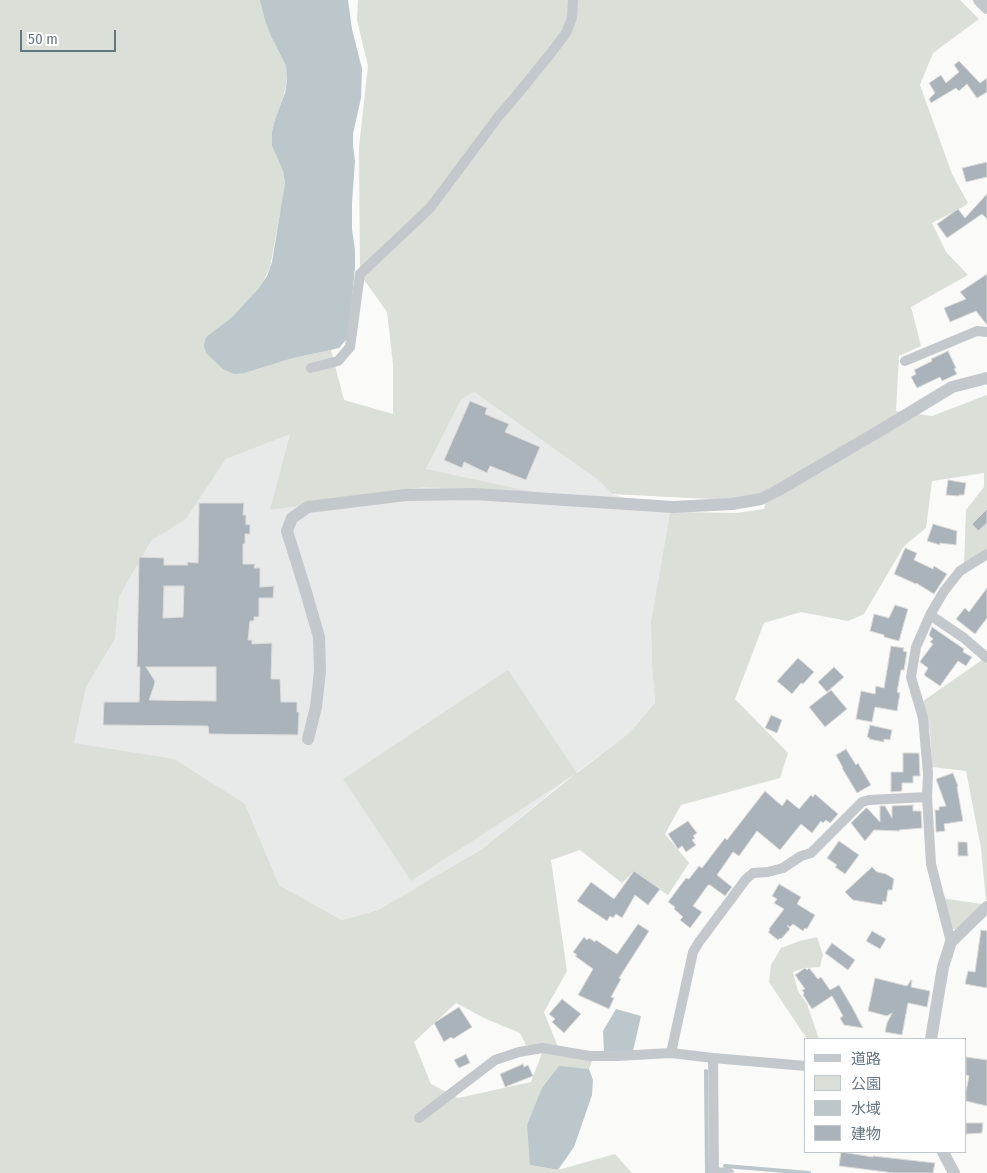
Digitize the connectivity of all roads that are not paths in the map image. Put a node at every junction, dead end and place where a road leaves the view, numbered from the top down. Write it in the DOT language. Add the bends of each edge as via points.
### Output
graph roads {
  1 [pos="573,0"];
  2 [pos="979,0"];
  3 [pos="987,8"];
  4 [pos="987,332"];
  5 [pos="905,361"];
  6 [pos="311,368"];
  7 [pos="987,378"];
  8 [pos="987,554"];
  9 [pos="930,615"];
  10 [pos="987,658"];
  11 [pos="308,740"];
  12 [pos="927,797"];
  13 [pos="987,907"];
  14 [pos="951,942"];
  15 [pos="931,1038"];
  16 [pos="671,1053"];
  17 [pos="713,1058"];
  18 [pos="804,1066"];
  19 [pos="419,1118"];
  20 [pos="943,1153"];
  21 [pos="714,1172"];
  22 [pos="729,1173"];
  23 [pos="954,1173"];
  1 -- 6 [label="street" via="572,18 566,33 551,54 498,117 430,208 360,274 350,347 338,361"];
  2 -- 3 [label="street"];
  4 -- 5 [label="street" via="977,331"];
  7 -- 11 [label="street" via="952,387 761,499 673,507 474,494 406,496 308,507 292,518 287,531 319,637 320,671"];
  8 -- 9 [label="street" via="960,571 944,590"];
  9 -- 10 [label="street"];
  9 -- 12 [label="street" via="916,647 911,677 923,718"];
  12 -- 14 [label="street" via="931,864"];
  12 -- 16 [label="street" via="862,802 811,853 783,868 753,873 746,879 693,952"];
  13 -- 14 [label="street"];
  14 -- 15 [label="street" via="943,967"];
  16 -- 17 [label="street"];
  16 -- 19 [label="street" via="590,1056 542,1048 519,1052 496,1060"];
  17 -- 18 [label="street"];
  17 -- 21 [label="street"];
  20 -- 23 [label="street"];
  21 -- 22 [label="street"];
}
